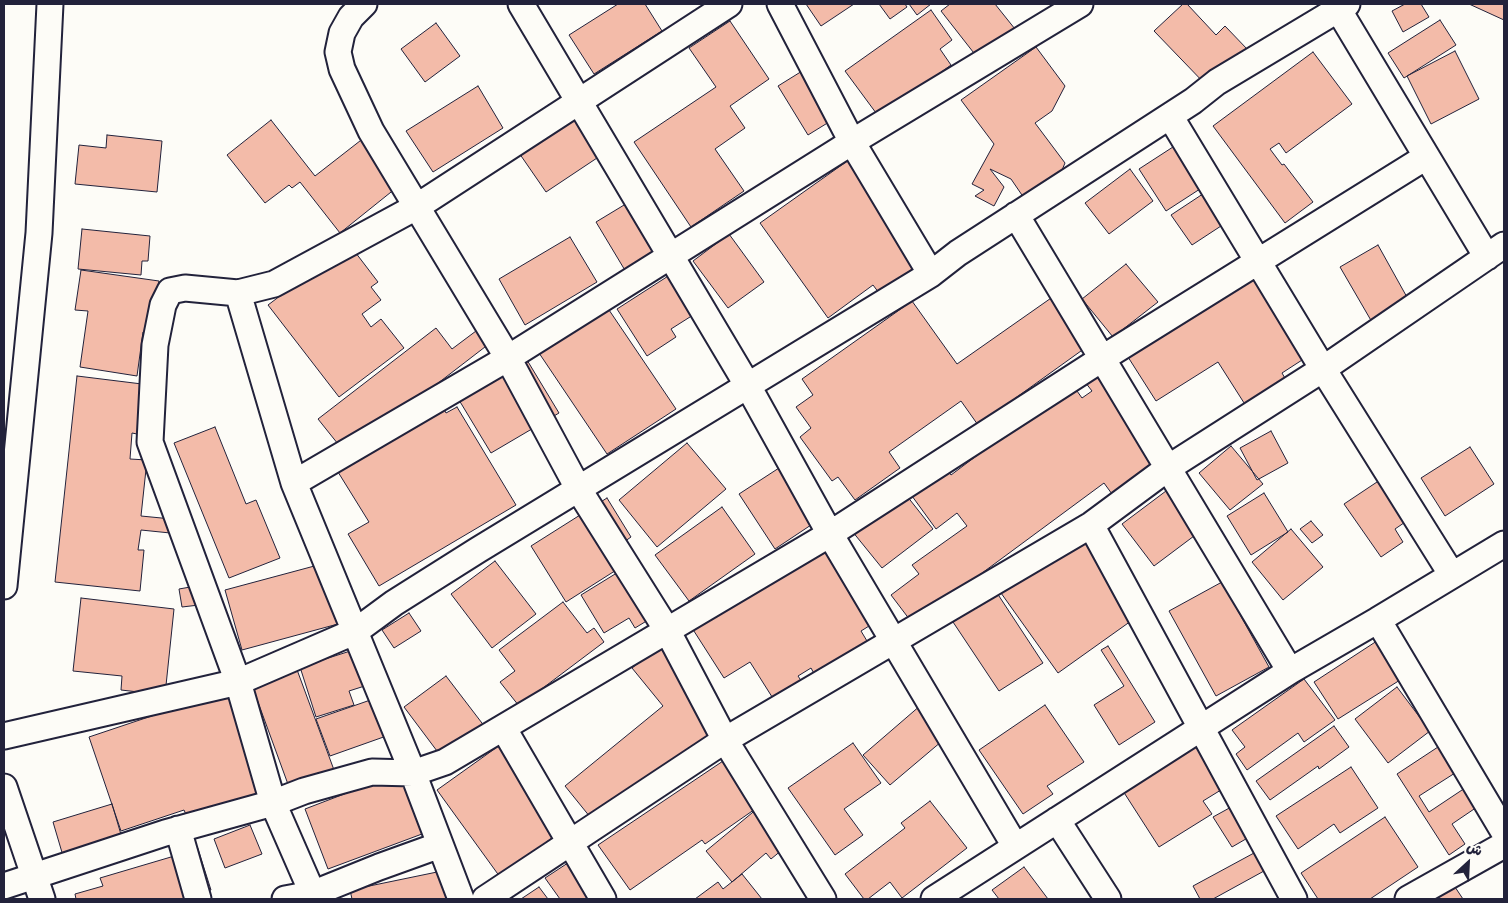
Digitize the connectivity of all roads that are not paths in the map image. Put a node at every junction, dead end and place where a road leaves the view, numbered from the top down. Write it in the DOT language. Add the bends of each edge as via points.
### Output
graph roads {
  1 [pos="50,4"];
  2 [pos="364,4"];
  3 [pos="521,4"];
  4 [pos="729,4"];
  5 [pos="780,4"];
  6 [pos="1080,4"];
  7 [pos="1342,6"];
  8 [pos="578,101"];
  9 [pos="1170,116"];
  10 [pos="852,142"];
  11 [pos="1426,157"];
  12 [pos="418,206"];
  13 [pos="1016,215"];
  14 [pos="1496,251"];
  15 [pos="671,257"];
  16 [pos="1258,263"];
  17 [pos="931,274"];
  18 [pos="238,293"];
  19 [pos="508,358"];
  20 [pos="1103,358"];
  21 [pos="1323,369"];
  22 [pos="748,386"];
  23 [pos="1168,468"];
  24 [pos="294,483"];
  25 [pos="579,490"];
  26 [pos="1091,524"];
  27 [pos="830,534"];
  28 [pos="1504,544"];
  29 [pos="1452,575"];
  30 [pos="4,586"];
  31 [pos="1378,620"];
  32 [pos="667,630"];
  33 [pos="356,631"];
  34 [pos="894,640"];
  35 [pos="1290,671"];
  36 [pos="238,682"];
  37 [pos="504,729"];
  38 [pos="1202,729"];
  39 [pos="4,736"];
  40 [pos="725,740"];
  41 [pos="413,773"];
  42 [pos="4,787"];
  43 [pos="273,803"];
  44 [pos="1057,820"];
  45 [pos="178,829"];
  46 [pos="1504,832"];
  47 [pos="569,842"];
  48 [pos="440,845"];
  49 [pos="1504,845"];
  50 [pos="1015,846"];
  51 [pos="4,886"];
  52 [pos="37,888"];
  53 [pos="968,890"];
  54 [pos="313,897"];
  55 [pos="198,899"];
  56 [pos="285,899"];
  57 [pos="461,899"];
  58 [pos="484,899"];
  59 [pos="603,899"];
  60 [pos="823,899"];
  61 [pos="934,899"];
  62 [pos="1108,899"];
  63 [pos="1294,899"];
  64 [pos="1408,899"];
  1 -- 30 [label="street" via="39,233"];
  2 -- 12 [label="street" via="342,33 338,52 342,69 371,130"];
  3 -- 8 [label="street"];
  4 -- 8 [label="street"];
  5 -- 10 [label="street"];
  6 -- 10 [label="street"];
  7 -- 9 [label="street" via="1217,82"];
  7 -- 11 [label="street"];
  8 -- 12 [label="street"];
  8 -- 15 [label="street"];
  9 -- 13 [label="street"];
  9 -- 16 [label="street"];
  10 -- 15 [label="street"];
  10 -- 17 [label="street"];
  11 -- 14 [label="street"];
  11 -- 16 [label="street"];
  12 -- 18 [label="street" via="274,284"];
  12 -- 19 [label="street"];
  13 -- 17 [label="street"];
  13 -- 20 [label="street"];
  14 -- 21 [label="street"];
  15 -- 19 [label="street"];
  15 -- 22 [label="street"];
  16 -- 20 [label="street"];
  16 -- 21 [label="street"];
  17 -- 22 [label="street"];
  18 -- 24 [label="street"];
  18 -- 36 [label="street" via="185,288 170,291 163,305 155,345 150,442"];
  19 -- 24 [label="street"];
  19 -- 25 [label="street"];
  20 -- 23 [label="street"];
  20 -- 27 [label="street"];
  21 -- 23 [label="street"];
  21 -- 29 [label="street"];
  22 -- 25 [label="street"];
  22 -- 27 [label="street"];
  23 -- 26 [label="street"];
  23 -- 35 [label="street"];
  24 -- 33 [label="street"];
  25 -- 32 [label="street"];
  25 -- 33 [label="street" via="394,603"];
  26 -- 34 [label="street"];
  26 -- 38 [label="street"];
  27 -- 32 [label="street"];
  27 -- 34 [label="street"];
  28 -- 29 [label="street"];
  29 -- 31 [label="street"];
  31 -- 35 [label="street"];
  31 -- 46 [label="street"];
  32 -- 37 [label="street"];
  32 -- 40 [label="street"];
  33 -- 36 [label="street"];
  33 -- 41 [label="street"];
  34 -- 40 [label="street"];
  34 -- 50 [label="street"];
  35 -- 38 [label="street"];
  36 -- 39 [label="street"];
  36 -- 43 [label="street"];
  37 -- 41 [label="street" via="445,762"];
  37 -- 47 [label="street"];
  38 -- 44 [label="street"];
  38 -- 63 [label="street"];
  40 -- 47 [label="street"];
  40 -- 60 [label="street"];
  41 -- 43 [label="street" via="372,772"];
  41 -- 48 [label="street"];
  42 -- 52 [label="street"];
  43 -- 45 [label="street"];
  43 -- 54 [label="street"];
  44 -- 50 [label="street"];
  44 -- 62 [label="street"];
  45 -- 52 [label="street"];
  45 -- 55 [label="street"];
  47 -- 58 [label="street"];
  47 -- 59 [label="street"];
  48 -- 54 [label="street" via="379,867"];
  48 -- 57 [label="street"];
  49 -- 64 [label="street"];
  50 -- 53 [label="street"];
  51 -- 52 [label="street"];
  53 -- 61 [label="street"];
  54 -- 56 [label="street"];
}
